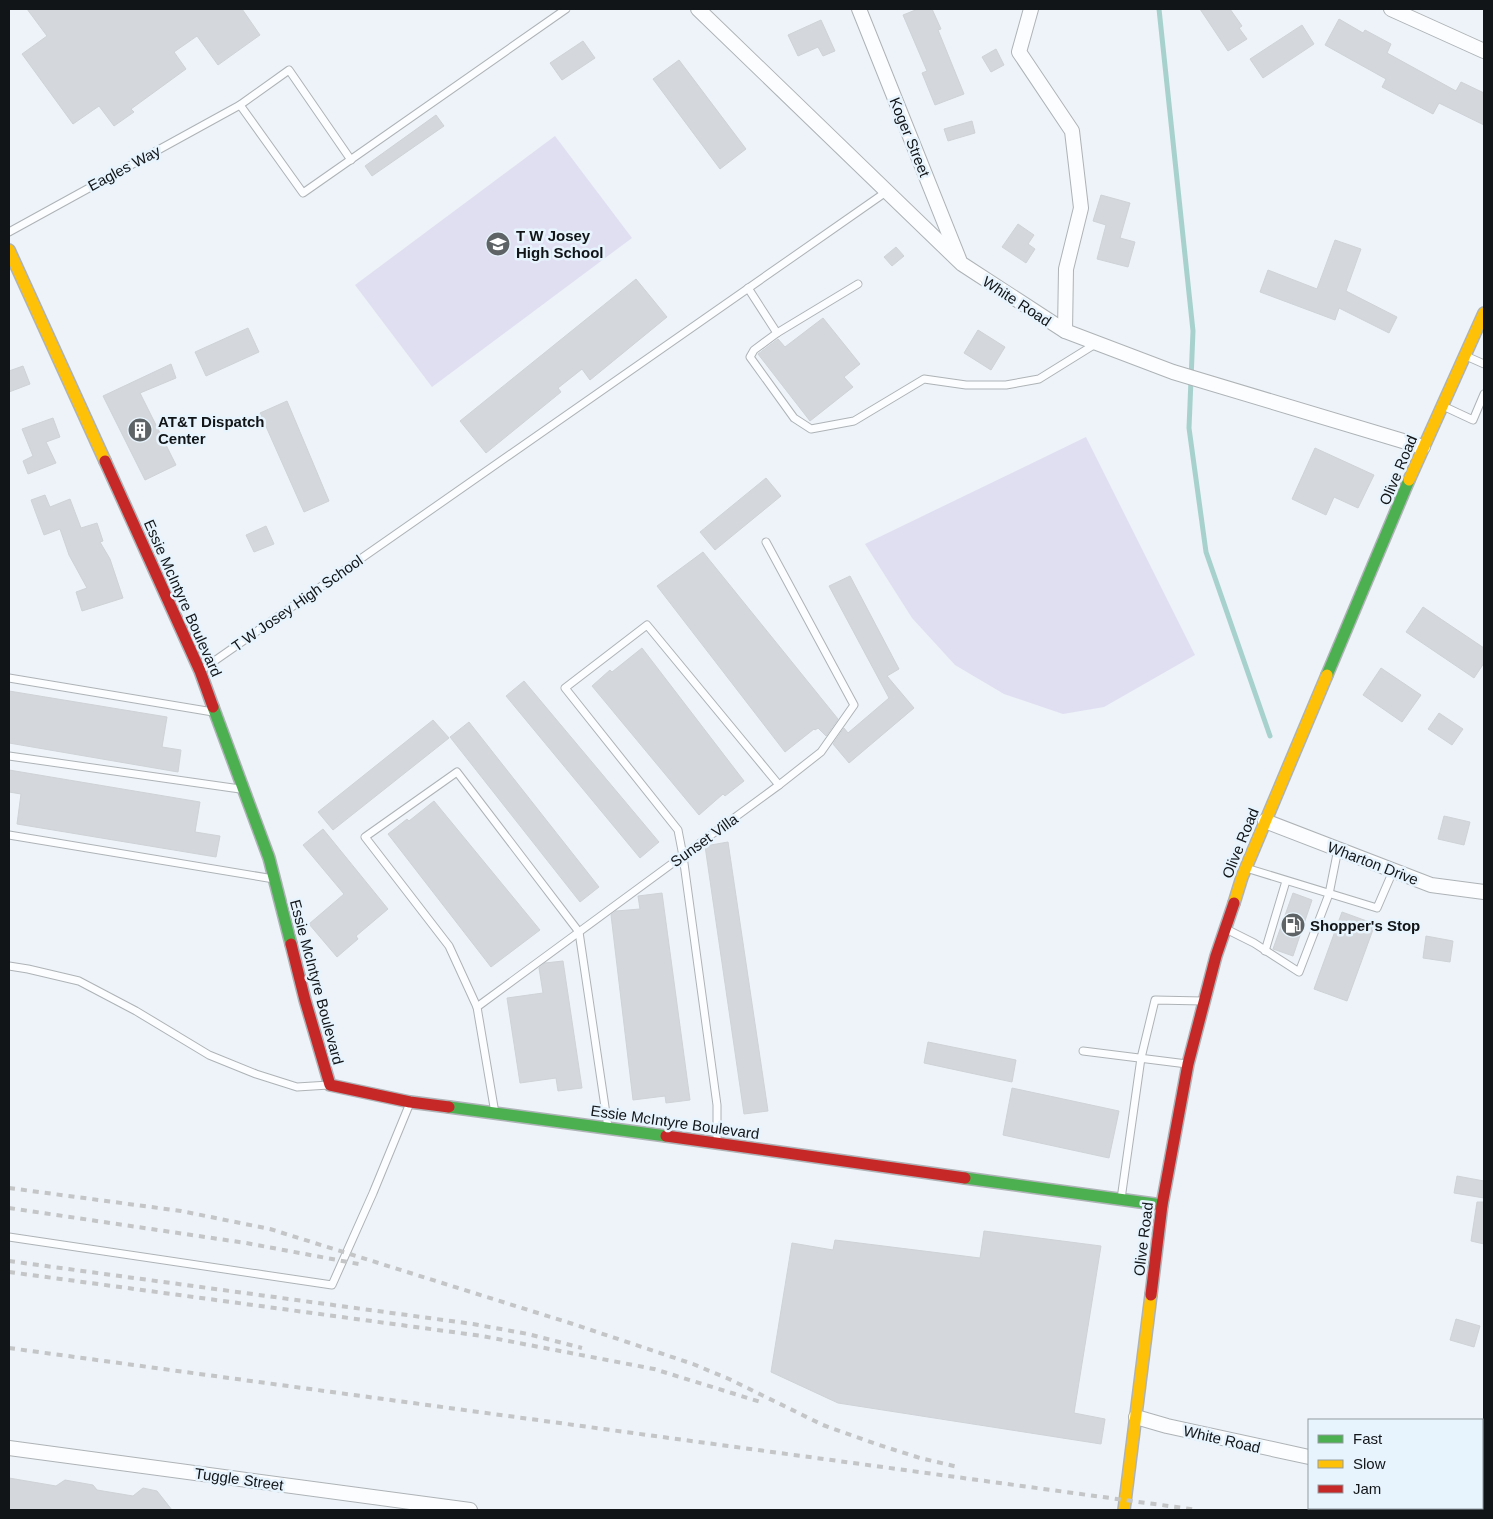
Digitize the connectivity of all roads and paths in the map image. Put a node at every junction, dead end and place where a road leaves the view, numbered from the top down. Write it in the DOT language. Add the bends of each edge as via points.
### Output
graph roads {
  1 [pos="566,9"];
  2 [pos="698,9"];
  3 [pos="859,9"];
  4 [pos="1031,9"];
  5 [pos="1392,9"];
  6 [pos="1484,51"];
  7 [pos="240,105"];
  8 [pos="350,160"];
  9 [pos="886,192"];
  10 [pos="9,232"];
  11 [pos="9,250"];
  12 [pos="962,264"];
  13 [pos="858,284"];
  14 [pos="748,288"];
  15 [pos="1484,313"];
  16 [pos="1065,332"];
  17 [pos="777,333"];
  18 [pos="1097,343"];
  19 [pos="1465,356"];
  20 [pos="1484,364"];
  21 [pos="1484,394"];
  22 [pos="1442,405"];
  23 [pos="1423,447"];
  24 [pos="766,542"];
  25 [pos="200,671"];
  26 [pos="9,678"];
  27 [pos="215,712"];
  28 [pos="9,756"];
  29 [pos="779,786"];
  30 [pos="243,789"];
  31 [pos="1265,821"];
  32 [pos="9,835"];
  33 [pos="1338,849"];
  34 [pos="683,856"];
  35 [pos="1246,868"];
  36 [pos="1393,871"];
  37 [pos="274,879"];
  38 [pos="1286,881"];
  39 [pos="1484,892"];
  40 [pos="1329,894"];
  41 [pos="1225,928"];
  42 [pos="579,932"];
  43 [pos="1265,951"];
  44 [pos="9,966"];
  45 [pos="1204,1001"];
  46 [pos="477,1007"];
  47 [pos="1083,1051"];
  48 [pos="1141,1058"];
  49 [pos="1188,1064"];
  50 [pos="330,1085"];
  51 [pos="410,1102"];
  52 [pos="495,1113"];
  53 [pos="609,1128"];
  54 [pos="717,1143"];
  55 [pos="1121,1199"];
  56 [pos="1162,1204"];
  57 [pos="9,1238"];
  58 [pos="1136,1417"];
  59 [pos="9,1448"];
  60 [pos="1308,1457"];
  61 [pos="430,1508"];
  62 [pos="470,1510"];
  63 [pos="1124,1510"];
  1 -- 8 [label="lane"];
  2 -- 9 [label="street, White Road"];
  3 -- 12 [label="street, Koger Street"];
  4 -- 16 [label="street" via="1019,52 1072,131 1078,179 1081,208 1066,268"];
  5 -- 6 [label="street"];
  7 -- 8 [label="lane" via="304,192"];
  7 -- 8 [label="lane, Eagles Way" via="289,70"];
  7 -- 10 [label="lane, Eagles Way"];
  9 -- 12 [label="street, White Road"];
  9 -- 14 [label="lane, T W Josey High School"];
  11 -- 25 [label="street, Essie McIntyre Boulevard"];
  12 -- 16 [label="street, White Road"];
  13 -- 17 [label="lane"];
  14 -- 17 [label="lane"];
  14 -- 25 [label="lane, T W Josey High School"];
  15 -- 19 [label="street, Olive Road"];
  16 -- 18 [label="street, White Road"];
  17 -- 18 [label="lane" via="754,350 750,357 794,418 811,429 854,421 924,379 974,385 1006,385 1039,379"];
  18 -- 23 [label="street, White Road" via="1191,377"];
  19 -- 20 [label="lane"];
  19 -- 22 [label="street, Olive Road"];
  21 -- 22 [label="lane" via="1473,420"];
  22 -- 23 [label="street, Olive Road"];
  23 -- 31 [label="street, Olive Road"];
  24 -- 29 [label="lane, Sunset Villa" via="854,705 821,752"];
  25 -- 27 [label="street, Essie McIntyre Boulevard"];
  26 -- 27 [label="lane"];
  27 -- 30 [label="street, Essie McIntyre Boulevard"];
  28 -- 30 [label="lane"];
  29 -- 34 [label="lane, Sunset Villa"];
  29 -- 34 [label="lane" via="647,625 564,688 678,830"];
  30 -- 37 [label="street, Essie McIntyre Boulevard"];
  31 -- 33 [label="street, Wharton Drive"];
  31 -- 35 [label="street, Olive Road"];
  32 -- 37 [label="lane"];
  33 -- 36 [label="street, Wharton Drive"];
  33 -- 40 [label="lane"];
  34 -- 42 [label="lane, Sunset Villa"];
  34 -- 54 [label="lane" via="717,1105"];
  35 -- 38 [label="lane"];
  35 -- 41 [label="street, Olive Road"];
  36 -- 39 [label="street, Wharton Drive" via="1431,885"];
  36 -- 40 [label="lane" via="1377,908"];
  37 -- 50 [label="street, Essie McIntyre Boulevard"];
  38 -- 40 [label="lane"];
  38 -- 43 [label="lane"];
  40 -- 43 [label="lane" via="1299,972"];
  41 -- 43 [label="lane"];
  41 -- 45 [label="street, Olive Road"];
  42 -- 46 [label="lane, Sunset Villa"];
  42 -- 46 [label="lane" via="457,772 365,837 449,946"];
  42 -- 53 [label="lane"];
  44 -- 50 [label="lane" via="79,981 209,1055 256,1074 297,1086"];
  45 -- 48 [label="lane" via="1156,1000"];
  45 -- 49 [label="street, Olive Road"];
  46 -- 52 [label="lane"];
  47 -- 48 [label="lane"];
  48 -- 49 [label="lane"];
  48 -- 55 [label="lane"];
  49 -- 56 [label="street, Olive Road"];
  50 -- 51 [label="street, Essie McIntyre Boulevard"];
  51 -- 52 [label="street, Essie McIntyre Boulevard"];
  51 -- 57 [label="lane" via="332,1285"];
  52 -- 53 [label="street, Essie McIntyre Boulevard"];
  53 -- 54 [label="street, Essie McIntyre Boulevard"];
  54 -- 55 [label="street, Essie McIntyre Boulevard"];
  55 -- 56 [label="street, Essie McIntyre Boulevard"];
  56 -- 58 [label="street, Olive Road"];
  58 -- 60 [label="street, White Road"];
  58 -- 63 [label="street, Olive Road"];
  59 -- 61 [label="street, Tuggle Street"];
  61 -- 62 [label="street, Tuggle Street"];
}
